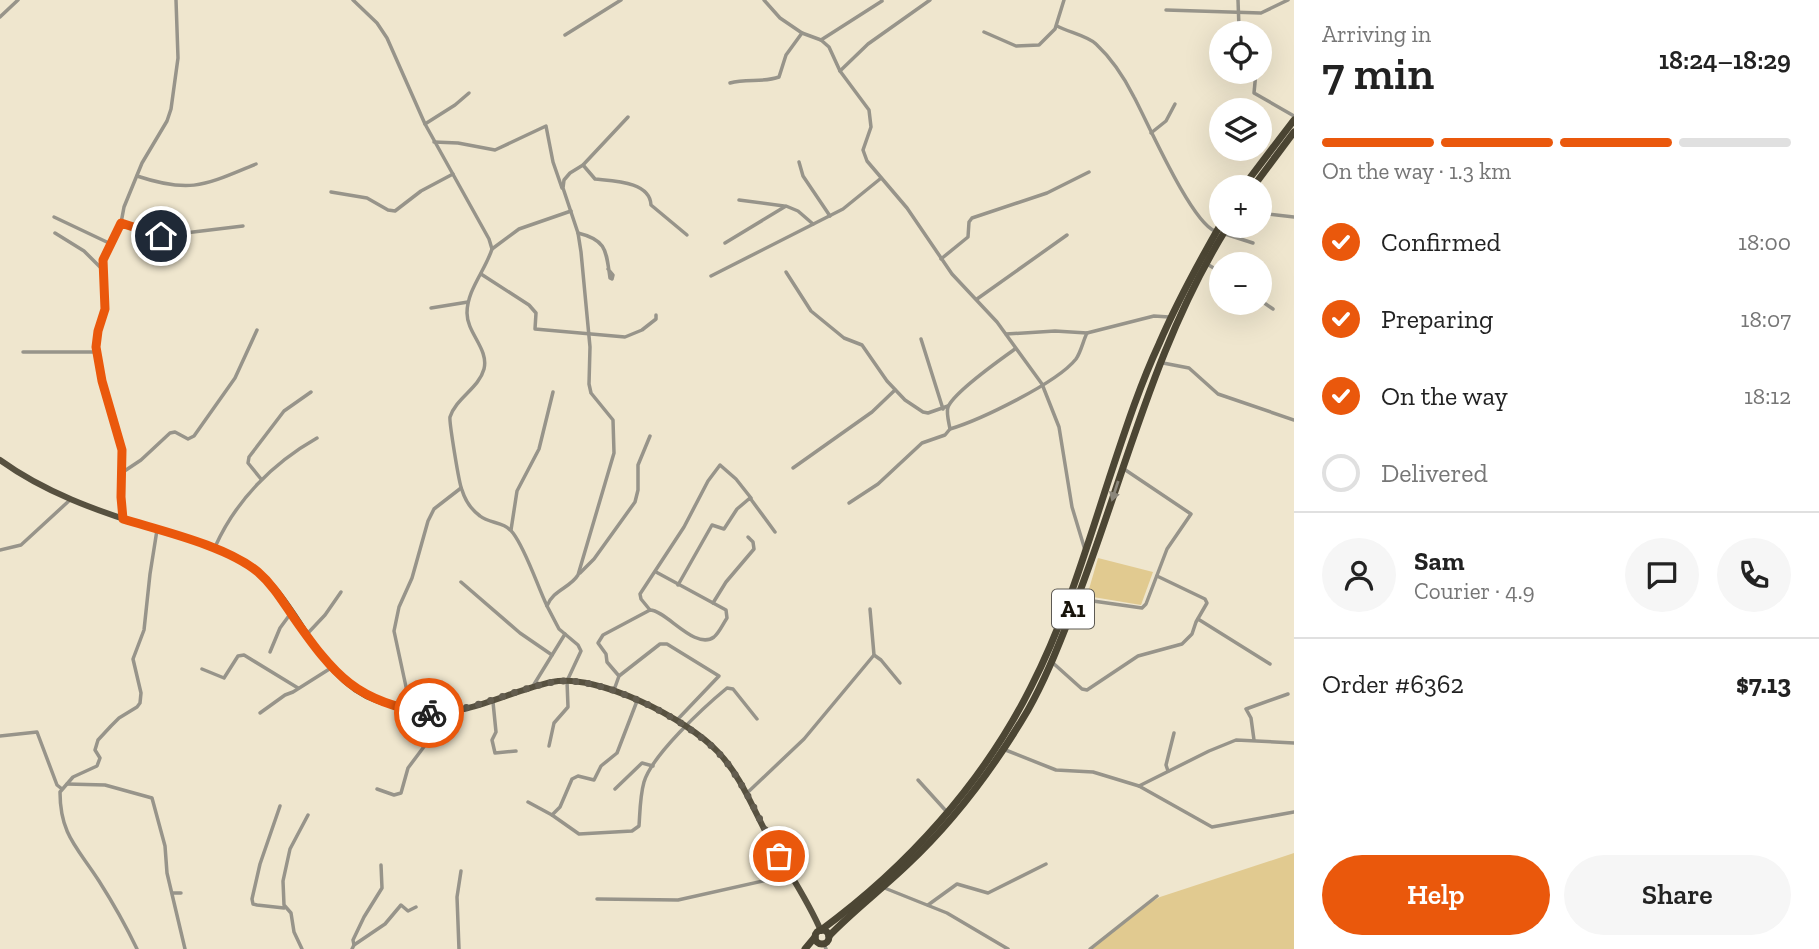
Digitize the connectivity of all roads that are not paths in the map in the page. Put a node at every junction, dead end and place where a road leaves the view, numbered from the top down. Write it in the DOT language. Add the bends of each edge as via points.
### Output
graph roads {
  1 [pos="18,0"];
  2 [pos="176,0"];
  3 [pos="353,0"];
  4 [pos="621,0"];
  5 [pos="764,0"];
  6 [pos="930,0"];
  7 [pos="1064,0"];
  8 [pos="1238,0"];
  9 [pos="1288,0"];
  10 [pos="882,1"];
  11 [pos="1166,10"];
  12 [pos="1239,13"];
  13 [pos="0,16"];
  14 [pos="1239,21"];
  15 [pos="1057,26"];
  16 [pos="984,32"];
  17 [pos="802,33"];
  18 [pos="565,35"];
  19 [pos="821,40"];
  20 [pos="840,71"];
  21 [pos="730,83"];
  22 [pos="1255,84"];
  23 [pos="469,93"];
  24 [pos="1175,104"];
  25 [pos="628,117"];
  26 [pos="1294,118"];
  27 [pos="425,124"];
  28 [pos="1294,132"];
  29 [pos="1151,133"];
  30 [pos="434,142"];
  31 [pos="799,162"];
  32 [pos="256,164"];
  33 [pos="583,165"];
  34 [pos="1089,172"];
  35 [pos="453,174"];
  36 [pos="1252,175"];
  37 [pos="1262,175"];
  38 [pos="137,176"];
  39 [pos="880,179"];
  40 [pos="563,188"];
  41 [pos="331,192"];
  42 [pos="739,200"];
  43 [pos="786,206"];
  44 [pos="571,211"];
  45 [pos="1272,215"];
  46 [pos="830,216"];
  47 [pos="54,217"];
  48 [pos="1294,217"];
  49 [pos="121,223"];
  50 [pos="813,224"];
  51 [pos="243,226"];
  52 [pos="1209,227"];
  53 [pos="55,233"];
  54 [pos="578,233"];
  55 [pos="687,235"];
  56 [pos="1067,236"];
  57 [pos="1216,238"];
  58 [pos="1218,238"];
  59 [pos="1238,238"];
  60 [pos="725,243"];
  61 [pos="1253,243"];
  62 [pos="111,244"];
  63 [pos="492,249"];
  64 [pos="941,259"];
  65 [pos="1207,264"];
  66 [pos="102,269"];
  67 [pos="608,269"];
  68 [pos="786,272"];
  69 [pos="481,274"];
  70 [pos="711,276"];
  71 [pos="977,299"];
  72 [pos="468,302"];
  73 [pos="431,308"];
  74 [pos="656,315"];
  75 [pos="1172,317"];
  76 [pos="257,330"];
  77 [pos="589,332"];
  78 [pos="1087,333"];
  79 [pos="1006,334"];
  80 [pos="921,339"];
  81 [pos="1015,349"];
  82 [pos="23,352"];
  83 [pos="97,352"];
  84 [pos="1161,363"];
  85 [pos="1042,384"];
  86 [pos="895,390"];
  87 [pos="310,392"];
  88 [pos="552,392"];
  89 [pos="946,408"];
  90 [pos="1294,420"];
  91 [pos="950,429"];
  92 [pos="650,436"];
  93 [pos="317,438"];
  94 [pos="0,460"];
  95 [pos="793,468"];
  96 [pos="1122,468"];
  97 [pos="123,472"];
  98 [pos="261,479"];
  99 [pos="461,488"];
  100 [pos="751,498"];
  101 [pos="71,499"];
  102 [pos="849,503"];
  103 [pos="123,519"];
  104 [pos="157,530"];
  105 [pos="511,530"];
  106 [pos="775,532"];
  107 [pos="748,537"];
  108 [pos="214,549"];
  109 [pos="0,550"];
  110 [pos="1086,552"];
  111 [pos="656,572"];
  112 [pos="578,575"];
  113 [pos="1157,576"];
  114 [pos="461,582"];
  115 [pos="678,585"];
  116 [pos="341,592"];
  117 [pos="1077,598"];
  118 [pos="713,603"];
  119 [pos="547,606"];
  120 [pos="870,609"];
  121 [pos="650,610"];
  122 [pos="291,613"];
  123 [pos="1198,619"];
  124 [pos="565,634"];
  125 [pos="306,635"];
  126 [pos="270,652"];
  127 [pos="552,655"];
  128 [pos="874,655"];
  129 [pos="1051,662"];
  130 [pos="1270,664"];
  131 [pos="331,668"];
  132 [pos="202,669"];
  133 [pos="619,676"];
  134 [pos="567,681"];
  135 [pos="900,682"];
  136 [pos="298,688"];
  137 [pos="532,688"];
  138 [pos="614,690"];
  139 [pos="1288,694"];
  140 [pos="492,699"];
  141 [pos="638,701"];
  142 [pos="411,710"];
  143 [pos="260,713"];
  144 [pos="430,713"];
  145 [pos="757,719"];
  146 [pos="676,721"];
  147 [pos="684,727"];
  148 [pos="1174,733"];
  149 [pos="0,736"];
  150 [pos="1254,740"];
  151 [pos="1294,743"];
  152 [pos="550,746"];
  153 [pos="1003,749"];
  154 [pos="516,751"];
  155 [pos="653,766"];
  156 [pos="1168,771"];
  157 [pos="918,780"];
  158 [pos="64,786"];
  159 [pos="1139,786"];
  160 [pos="377,789"];
  161 [pos="615,789"];
  162 [pos="746,794"];
  163 [pos="528,802"];
  164 [pos="280,806"];
  165 [pos="947,812"];
  166 [pos="1294,812"];
  167 [pos="552,815"];
  168 [pos="308,816"];
  169 [pos="1046,864"];
  170 [pos="381,865"];
  171 [pos="461,871"];
  172 [pos="790,876"];
  173 [pos="882,887"];
  174 [pos="181,893"];
  175 [pos="173,894"];
  176 [pos="1157,896"];
  177 [pos="597,899"];
  178 [pos="928,905"];
  179 [pos="416,907"];
  180 [pos="284,908"];
  181 [pos="819,933"];
  182 [pos="829,936"];
  183 [pos="821,946"];
  184 [pos="353,947"];
  185 [pos="136,949"];
  186 [pos="184,949"];
  187 [pos="302,949"];
  188 [pos="460,949"];
  189 [pos="804,949"];
  190 [pos="1008,949"];
  191 [pos="1090,949"];
  1 -- 13 [label="street"];
  2 -- 38 [label="street" via="178,58 171,109"];
  3 -- 27 [label="street" via="387,38"];
  4 -- 18 [label="street"];
  5 -- 17 [label="street"];
  6 -- 20 [label="street" via="868,44"];
  7 -- 15 [label="street"];
  8 -- 12 [label="street"];
  9 -- 12 [label="street" via="1264,13"];
  10 -- 19 [label="street"];
  11 -- 12 [label="street"];
  12 -- 14 [label="street"];
  15 -- 16 [label="street" via="1039,45 1025,47"];
  15 -- 29 [label="street" via="1101,49 1132,94"];
  17 -- 19 [label="street"];
  17 -- 21 [label="street" via="786,55 779,77"];
  19 -- 20 [label="street"];
  20 -- 39 [label="street" via="869,110 871,127 864,154"];
  22 -- 26 [label="street" via="1254,93"];
  23 -- 27 [label="street"];
  24 -- 29 [label="street" via="1166,121"];
  25 -- 33 [label="street"];
  26 -- 36 [label="highway"];
  27 -- 30 [label="street"];
  28 -- 37 [label="highway"];
  29 -- 52 [label="street"];
  30 -- 35 [label="street"];
  30 -- 40 [label="street" via="495,150 546,125"];
  31 -- 46 [label="street" via="803,176"];
  32 -- 38 [label="street" via="197,185 164,185"];
  33 -- 40 [label="street" via="570,173"];
  33 -- 55 [label="street" via="595,179 641,189 651,205"];
  34 -- 64 [label="street" via="1047,193 972,218 968,237"];
  35 -- 41 [label="street" via="395,211 367,198"];
  35 -- 63 [label="street"];
  38 -- 49 [label="street"];
  39 -- 46 [label="street"];
  39 -- 64 [label="street" via="907,208"];
  40 -- 44 [label="street"];
  42 -- 43 [label="street"];
  43 -- 50 [label="street"];
  43 -- 60 [label="street"];
  44 -- 54 [label="street"];
  44 -- 63 [label="street" via="519,229"];
  45 -- 48 [label="street"];
  46 -- 50 [label="street"];
  47 -- 62 [label="street"];
  49 -- 51 [label="street" via="160,236"];
  49 -- 62 [label="street"];
  50 -- 70 [label="street"];
  53 -- 66 [label="street"];
  54 -- 67 [label="street" via="599,241"];
  54 -- 77 [label="street"];
  56 -- 71 [label="street"];
  57 -- 75 [label="highway, A1"];
  58 -- 65 [label="highway, A1"];
  59 -- 61 [label="street"];
  62 -- 66 [label="street"];
  63 -- 69 [label="street"];
  64 -- 71 [label="street"];
  65 -- 84 [label="highway, A1"];
  66 -- 83 [label="street" via="105,309"];
  68 -- 86 [label="street" via="811,311 844,338 862,345"];
  69 -- 72 [label="street"];
  69 -- 77 [label="street" via="536,311 535,329"];
  71 -- 79 [label="street"];
  72 -- 73 [label="street"];
  72 -- 99 [label="street" via="470,327 485,361 481,376 450,419"];
  74 -- 77 [label="street" via="642,330 625,337"];
  75 -- 78 [label="street" via="1154,316"];
  75 -- 110 [label="highway, A1" via="1158,344"];
  76 -- 97 [label="street" via="239,372 194,436 188,439 170,433"];
  77 -- 112 [label="street" via="589,384 613,420 615,437"];
  78 -- 79 [label="street"];
  78 -- 85 [label="street" via="1076,359"];
  79 -- 81 [label="street"];
  80 -- 89 [label="street"];
  81 -- 85 [label="street"];
  81 -- 89 [label="street"];
  82 -- 83 [label="street"];
  83 -- 97 [label="street" via="121,439"];
  84 -- 90 [label="street" via="1189,368 1217,394"];
  84 -- 96 [label="highway, A1"];
  85 -- 91 [label="street" via="1014,402"];
  85 -- 110 [label="street" via="1059,426 1072,507"];
  86 -- 89 [label="street" via="923,412"];
  86 -- 95 [label="street" via="872,412"];
  87 -- 98 [label="street" via="284,411 249,457 248,463"];
  88 -- 105 [label="street" via="539,449 517,491"];
  89 -- 91 [label="street"];
  91 -- 102 [label="street" via="922,443 878,484"];
  92 -- 112 [label="street" via="638,465 635,502"];
  93 -- 98 [label="street"];
  94 -- 101 [label="main road"];
  96 -- 113 [label="street" via="1191,514 1167,549"];
  96 -- 117 [label="highway, A1, one-way"];
  97 -- 103 [label="street"];
  98 -- 108 [label="street"];
  99 -- 105 [label="street" via="478,514"];
  99 -- 142 [label="street" via="434,509 428,521 395,620"];
  100 -- 106 [label="street"];
  100 -- 111 [label="street" via="720,464"];
  100 -- 115 [label="street" via="723,529 712,525"];
  101 -- 103 [label="main road"];
  101 -- 109 [label="street" via="21,545"];
  103 -- 104 [label="main road"];
  104 -- 108 [label="main road"];
  104 -- 158 [label="street" via="145,630 133,659 140,703 98,740 97,766"];
  105 -- 119 [label="street"];
  107 -- 118 [label="street" via="754,549"];
  108 -- 122 [label="main road" via="257,572"];
  110 -- 165 [label="highway, A1" via="1032,686 992,752"];
  111 -- 115 [label="street"];
  111 -- 121 [label="street" via="640,596"];
  112 -- 119 [label="street"];
  113 -- 117 [label="street" via="1146,604 1138,609"];
  113 -- 123 [label="street" via="1205,599"];
  114 -- 127 [label="street"];
  115 -- 118 [label="street"];
  116 -- 125 [label="street"];
  117 -- 129 [label="highway, A1"];
  118 -- 121 [label="street" via="727,615 710,638 685,633 665,615"];
  119 -- 124 [label="street"];
  120 -- 128 [label="street"];
  121 -- 133 [label="street" via="603,635 598,643"];
  122 -- 125 [label="main road"];
  122 -- 126 [label="street"];
  123 -- 129 [label="street" via="1192,634 1179,646 1138,656 1087,690"];
  123 -- 130 [label="street"];
  124 -- 127 [label="street"];
  124 -- 134 [label="street" via="580,651"];
  125 -- 131 [label="main road"];
  127 -- 137 [label="street"];
  128 -- 135 [label="street"];
  128 -- 162 [label="street" via="804,739"];
  129 -- 153 [label="highway, A1"];
  131 -- 136 [label="street"];
  131 -- 142 [label="main road" via="373,699"];
  132 -- 136 [label="street" via="223,678 244,654"];
  133 -- 138 [label="street"];
  133 -- 146 [label="street" via="663,643 718,674"];
  134 -- 137 [label="main road"];
  134 -- 138 [label="main road"];
  134 -- 152 [label="street" via="568,707 554,723"];
  136 -- 143 [label="street"];
  137 -- 140 [label="main road"];
  138 -- 141 [label="main road"];
  139 -- 150 [label="street" via="1246,709"];
  140 -- 144 [label="main road"];
  140 -- 154 [label="street" via="495,753"];
  141 -- 146 [label="main road"];
  141 -- 167 [label="street" via="617,753 594,779 572,779"];
  142 -- 144 [label="main road"];
  144 -- 160 [label="street" via="429,740 408,768 401,793"];
  145 -- 147 [label="street" via="730,688"];
  146 -- 147 [label="main road"];
  147 -- 155 [label="street"];
  147 -- 162 [label="main road" via="716,750"];
  148 -- 156 [label="street"];
  149 -- 158 [label="street" via="37,732 57,785"];
  150 -- 151 [label="street"];
  150 -- 156 [label="street" via="1228,743"];
  153 -- 159 [label="street" via="1056,770 1093,772"];
  153 -- 173 [label="highway, A1" via="964,804"];
  155 -- 161 [label="street" via="642,763"];
  155 -- 167 [label="street" via="643,785 637,829 579,834"];
  156 -- 159 [label="street"];
  157 -- 165 [label="street"];
  158 -- 175 [label="street" via="105,785 152,798"];
  158 -- 185 [label="street" via="60,797 67,834"];
  159 -- 166 [label="street" via="1212,827"];
  162 -- 172 [label="main road"];
  163 -- 167 [label="street"];
  164 -- 180 [label="street" via="252,899 253,904"];
  165 -- 181 [label="highway, A1" via="895,869"];
  168 -- 180 [label="street" via="285,866"];
  169 -- 178 [label="street" via="988,893 957,884"];
  170 -- 184 [label="street" via="382,888"];
  171 -- 188 [label="street" via="457,897"];
  172 -- 177 [label="street" via="678,900"];
  172 -- 181 [label="main road"];
  173 -- 178 [label="street"];
  173 -- 182 [label="highway, A1"];
  174 -- 175 [label="street"];
  175 -- 186 [label="street"];
  176 -- 191 [label="street"];
  178 -- 190 [label="street"];
  179 -- 184 [label="street" via="408,911 401,905"];
  180 -- 187 [label="street"];
  181 -- 182 [label="highway"];
  181 -- 183 [label="highway, A1"];
  181 -- 189 [label="highway, A1"];
  182 -- 183 [label="highway, A1"];
}
